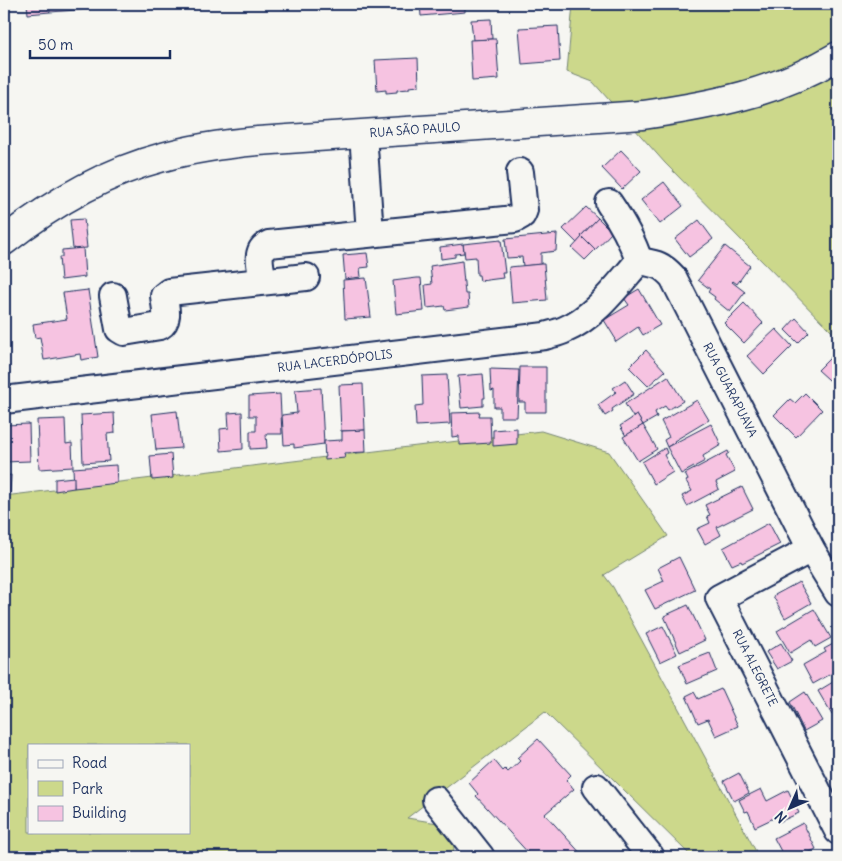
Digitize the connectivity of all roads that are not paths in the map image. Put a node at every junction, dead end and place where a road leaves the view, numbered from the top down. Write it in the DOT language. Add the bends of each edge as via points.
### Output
graph roads {
  1 [pos="838,56"];
  2 [pos="363,134"];
  3 [pos="520,172"];
  4 [pos="609,203"];
  5 [pos="370,233"];
  6 [pos="4,241"];
  7 [pos="639,262"];
  8 [pos="306,277"];
  9 [pos="262,281"];
  10 [pos="112,296"];
  11 [pos="4,400"];
  12 [pos="811,549"];
  13 [pos="838,594"];
  14 [pos="596,787"];
  15 [pos="436,800"];
  16 [pos="838,831"];
  17 [pos="481,857"];
  18 [pos="651,857"];
  1 -- 2 [label="main road, RUA SÃO PAULO" via="769,88 691,108 642,115"];
  2 -- 5 [label="street"];
  2 -- 6 [label="main road, RUA SÃO PAULO" via="215,145 161,157 71,195"];
  3 -- 5 [label="street" via="524,210 522,216 515,219"];
  4 -- 7 [label="street" via="633,242"];
  5 -- 9 [label="street" via="262,246"];
  7 -- 11 [label="street, RUA LACERDÓPOLIS" via="583,319 564,331 545,336"];
  7 -- 12 [label="street, RUA GUARAPUAVA" via="656,264 673,277"];
  8 -- 9 [label="street"];
  9 -- 10 [label="street" via="169,292 164,296 164,324 124,332 119,329"];
  12 -- 13 [label="street, RUA GUARAPUAVA"];
  12 -- 16 [label="street, RUA ALEGRETE" via="719,598"];
  14 -- 18 [label="street"];
  15 -- 17 [label="street"];
}
